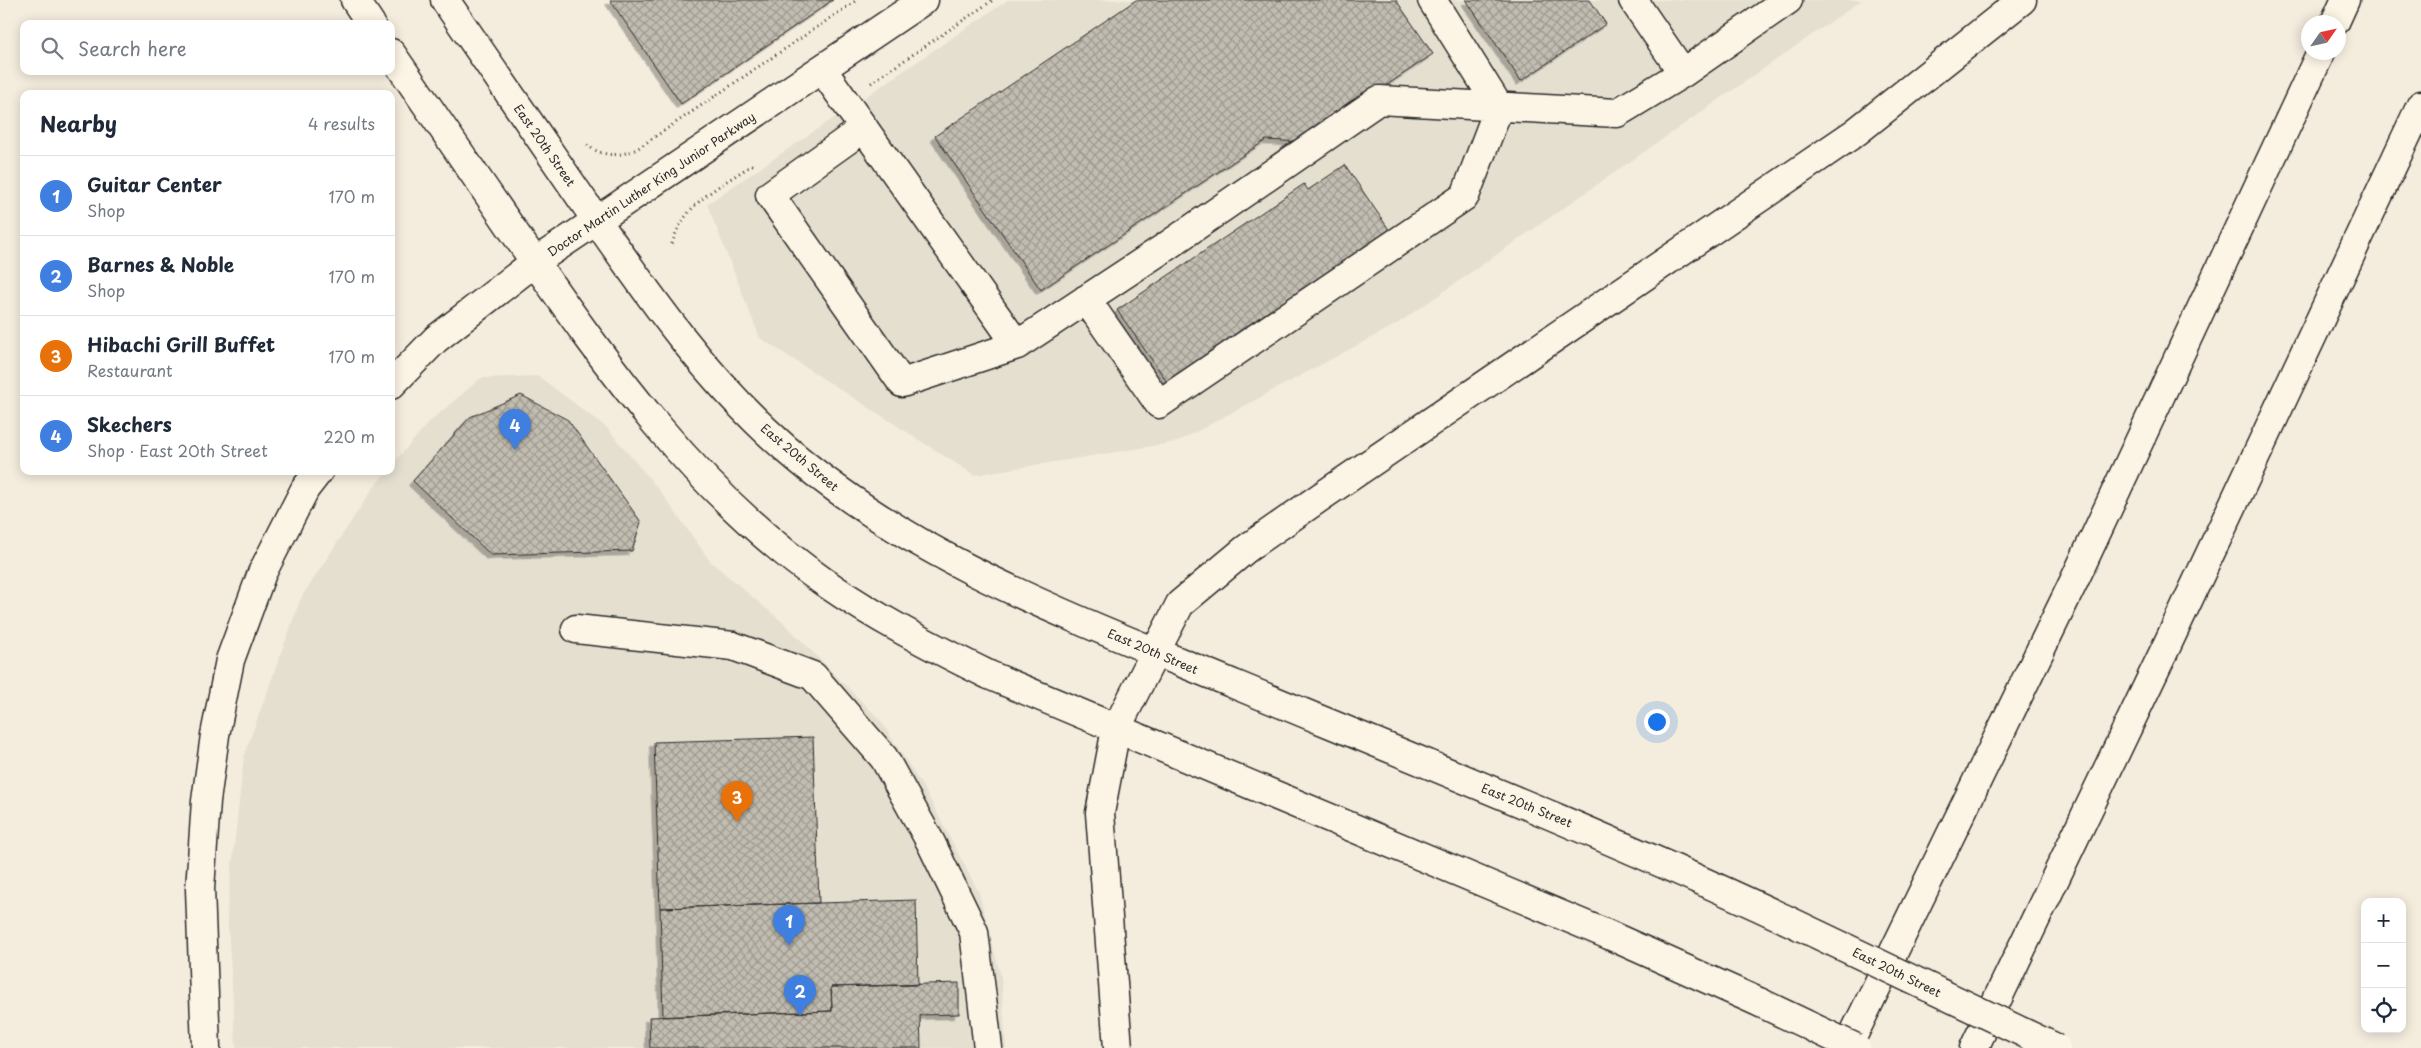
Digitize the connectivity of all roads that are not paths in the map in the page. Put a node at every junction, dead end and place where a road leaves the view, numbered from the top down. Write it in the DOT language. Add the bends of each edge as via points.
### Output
graph roads {
  1 [pos="354,0"];
  2 [pos="445,0"];
  3 [pos="924,0"];
  4 [pos="1432,0"];
  5 [pos="1633,0"];
  6 [pos="1788,0"];
  7 [pos="2022,0"];
  8 [pos="2345,0"];
  9 [pos="2338,15"];
  10 [pos="368,20"];
  11 [pos="395,59"];
  12 [pos="2317,60"];
  13 [pos="822,69"];
  14 [pos="1683,73"];
  15 [pos="2421,105"];
  16 [pos="1499,107"];
  17 [pos="864,128"];
  18 [pos="597,220"];
  19 [pos="535,262"];
  20 [pos="1086,299"];
  21 [pos="1017,345"];
  22 [pos="395,381"];
  23 [pos="316,475"];
  24 [pos="576,629"];
  25 [pos="1155,652"];
  26 [pos="1116,729"];
  27 [pos="206,1048"];
  28 [pos="988,1048"];
  29 [pos="1118,1048"];
  30 [pos="1847,1048"];
  31 [pos="1856,1048"];
  32 [pos="1974,1048"];
  33 [pos="2056,1048"];
  1 -- 10 [label="main road"];
  2 -- 18 [label="main road, East 20th Street"];
  3 -- 13 [label="main road, Doctor Martin Luther King Junior Parkway"];
  4 -- 16 [label="main road"];
  5 -- 14 [label="main road"];
  6 -- 14 [label="main road"];
  7 -- 25 [label="main road" via="1856,132 1246,550 1180,604"];
  8 -- 9 [label="main road"];
  11 -- 19 [label="main road"];
  12 -- 30 [label="main road" via="2074,581"];
  13 -- 17 [label="main road"];
  13 -- 18 [label="main road, Doctor Martin Luther King Junior Parkway"];
  14 -- 16 [label="main road" via="1617,113"];
  15 -- 32 [label="main road"];
  16 -- 20 [label="main road" via="1379,100"];
  16 -- 20 [label="main road" via="1465,196 1159,404"];
  17 -- 21 [label="main road"];
  17 -- 21 [label="main road" via="770,194 896,375 902,383"];
  18 -- 19 [label="main road, Doctor Martin Luther King Junior Parkway"];
  18 -- 25 [label="main road, East 20th Street" via="647,293 695,354 750,414 813,471 875,516 961,566"];
  19 -- 22 [label="main road, Doctor Martin Luther King Junior Parkway" via="436,338"];
  19 -- 26 [label="main road" via="590,342 669,439 725,498 790,556 858,604 943,653"];
  20 -- 21 [label="main road"];
  23 -- 27 [label="main road" via="305,489 262,573 230,660 215,736 206,801 200,889"];
  24 -- 28 [label="main road" via="733,646 813,676 884,758 931,843 974,932"];
  25 -- 26 [label="main road"];
  25 -- 33 [label="main road, East 20th Street, bridge" via="1577,826 1785,919"];
  26 -- 29 [label="main road" via="1100,813"];
  26 -- 31 [label="main road, bridge" via="1600,931"];
}
